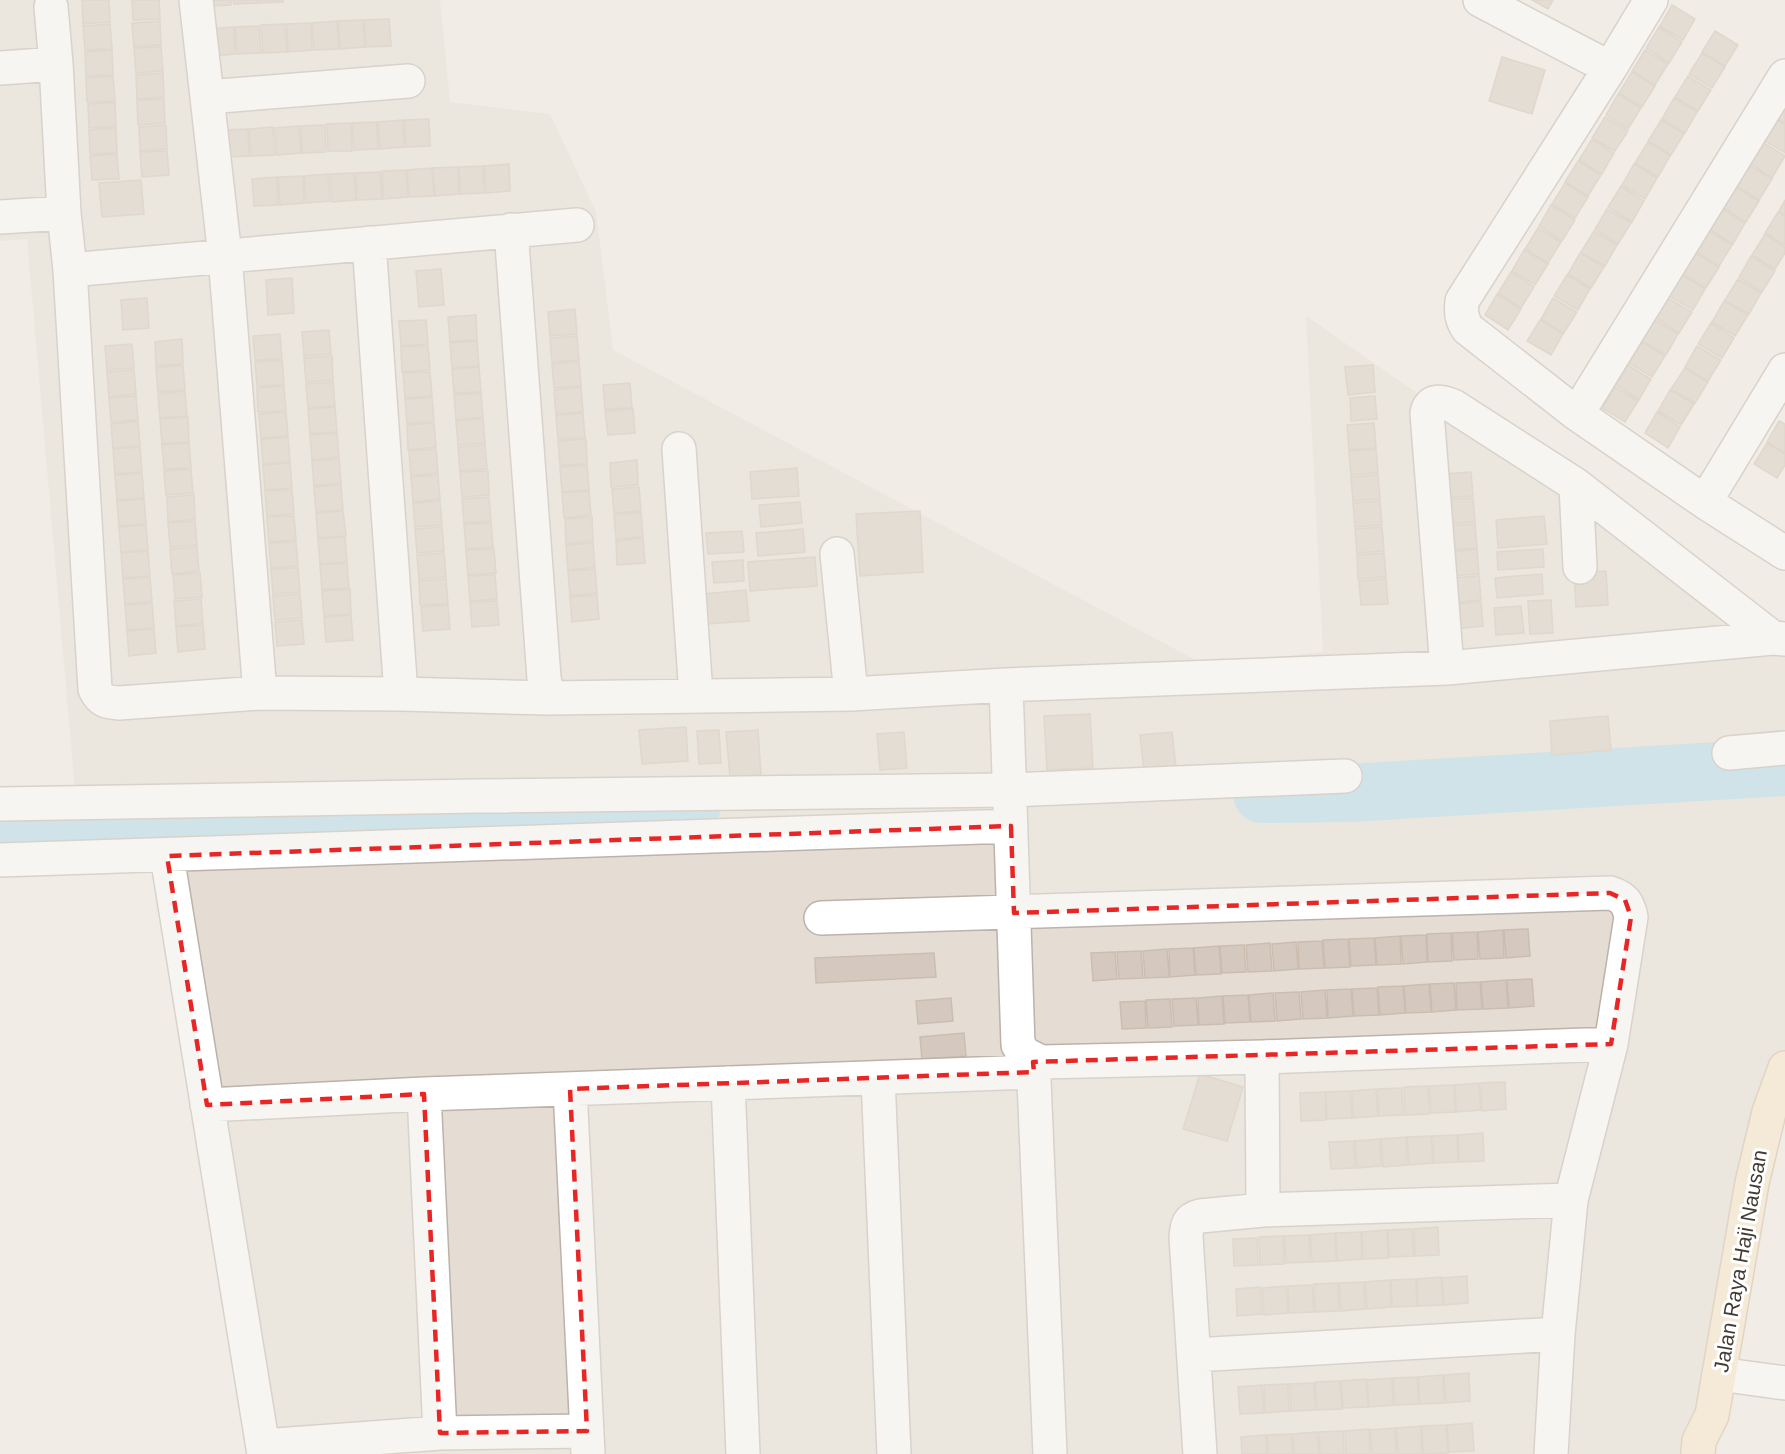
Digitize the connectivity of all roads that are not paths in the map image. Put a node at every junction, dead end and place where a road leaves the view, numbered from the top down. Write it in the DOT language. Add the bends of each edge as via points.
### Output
graph roads {
  1 [pos="196,0"];
  2 [pos="1480,0"];
  3 [pos="1651,0"];
  4 [pos="51,7"];
  5 [pos="56,64"];
  6 [pos="0,68"];
  7 [pos="1610,68"];
  8 [pos="1785,76"];
  9 [pos="408,81"];
  10 [pos="207,97"];
  11 [pos="64,213"];
  12 [pos="0,217"];
  13 [pos="577,225"];
  14 [pos="511,230"];
  15 [pos="369,243"];
  16 [pos="225,256"];
  17 [pos="70,270"];
  18 [pos="1785,370"];
  19 [pos="1576,414"];
  20 [pos="679,449"];
  21 [pos="1576,485"];
  22 [pos="1705,502"];
  23 [pos="1785,553"];
  24 [pos="837,554"];
  25 [pos="1580,567"];
  26 [pos="1779,638"];
  27 [pos="1447,668"];
  28 [pos="1006,685"];
  29 [pos="260,693"];
  30 [pos="401,694"];
  31 [pos="850,694"];
  32 [pos="696,695"];
  33 [pos="548,698"];
  34 [pos="1785,748"];
  35 [pos="1729,753"];
  36 [pos="1345,776"];
  37 [pos="1010,790"];
  38 [pos="0,804"];
  39 [pos="1011,826"];
  40 [pos="167,856"];
  41 [pos="0,860"];
  42 [pos="1014,914"];
  43 [pos="821,918"];
  44 [pos="1611,1044"];
  45 [pos="1262,1057"];
  46 [pos="1033,1065"];
  47 [pos="1785,1068"];
  48 [pos="878,1078"];
  49 [pos="728,1083"];
  50 [pos="570,1089"];
  51 [pos="424,1094"];
  52 [pos="207,1105"];
  53 [pos="1777,1113"];
  54 [pos="1571,1200"];
  55 [pos="1263,1210"];
  56 [pos="1558,1334"];
  57 [pos="1195,1355"];
  58 [pos="1719,1374"];
  59 [pos="1785,1383"];
  60 [pos="440,1433"];
  61 [pos="587,1443"];
  62 [pos="264,1450"];
  63 [pos="744,1454"];
  64 [pos="894,1454"];
  65 [pos="1050,1454"];
  66 [pos="1200,1454"];
  67 [pos="1551,1454"];
  68 [pos="1698,1454"];
  1 -- 10 [label="street"];
  2 -- 7 [label="street"];
  3 -- 7 [label="street"];
  4 -- 5 [label="street"];
  5 -- 6 [label="street"];
  5 -- 11 [label="street"];
  7 -- 19 [label="street" via="1462,301 1461,313 1468,329"];
  8 -- 19 [label="street"];
  9 -- 10 [label="street"];
  10 -- 16 [label="street"];
  11 -- 12 [label="street"];
  11 -- 17 [label="street"];
  13 -- 14 [label="street"];
  14 -- 15 [label="street"];
  14 -- 33 [label="street"];
  15 -- 16 [label="street"];
  15 -- 30 [label="street"];
  16 -- 17 [label="street"];
  16 -- 29 [label="street"];
  17 -- 29 [label="street" via="95,689 105,702 119,703"];
  18 -- 22 [label="street"];
  19 -- 22 [label="street"];
  20 -- 32 [label="street"];
  21 -- 25 [label="street"];
  21 -- 26 [label="street"];
  21 -- 27 [label="street" via="1453,406 1439,401 1428,407"];
  22 -- 23 [label="street"];
  24 -- 31 [label="street"];
  26 -- 27 [label="street"];
  27 -- 28 [label="street"];
  28 -- 31 [label="street"];
  28 -- 37 [label="street"];
  29 -- 30 [label="street"];
  30 -- 33 [label="street"];
  31 -- 32 [label="street"];
  32 -- 33 [label="street"];
  34 -- 35 [label="street"];
  36 -- 37 [label="street"];
  37 -- 38 [label="street"];
  37 -- 39 [label="street"];
  39 -- 40 [label="street"];
  39 -- 42 [label="street"];
  40 -- 41 [label="street"];
  40 -- 52 [label="street"];
  42 -- 43 [label="street"];
  42 -- 44 [label="street" via="1610,893 1625,900 1631,917"];
  42 -- 46 [label="street" via="1018,1045"];
  44 -- 45 [label="street"];
  44 -- 54 [label="street"];
  45 -- 46 [label="street"];
  45 -- 55 [label="street"];
  46 -- 48 [label="street"];
  46 -- 65 [label="street"];
  47 -- 53 [label="street, Jalan Raya Haji Nausan"];
  48 -- 49 [label="street"];
  48 -- 64 [label="street"];
  49 -- 50 [label="street"];
  49 -- 63 [label="street"];
  50 -- 51 [label="street"];
  50 -- 61 [label="street"];
  51 -- 52 [label="street"];
  51 -- 60 [label="street"];
  52 -- 62 [label="street"];
  53 -- 58 [label="street, Jalan Raya Haji Nausan" via="1752,1183"];
  54 -- 55 [label="street"];
  54 -- 56 [label="street"];
  55 -- 57 [label="street" via="1200,1216 1186,1225"];
  56 -- 57 [label="street"];
  56 -- 67 [label="street"];
  57 -- 66 [label="street"];
  58 -- 59 [label="street"];
  58 -- 68 [label="street, Jalan Raya Haji Nausan" via="1712,1415 1699,1441"];
  60 -- 61 [label="street"];
  60 -- 62 [label="street"];
}
